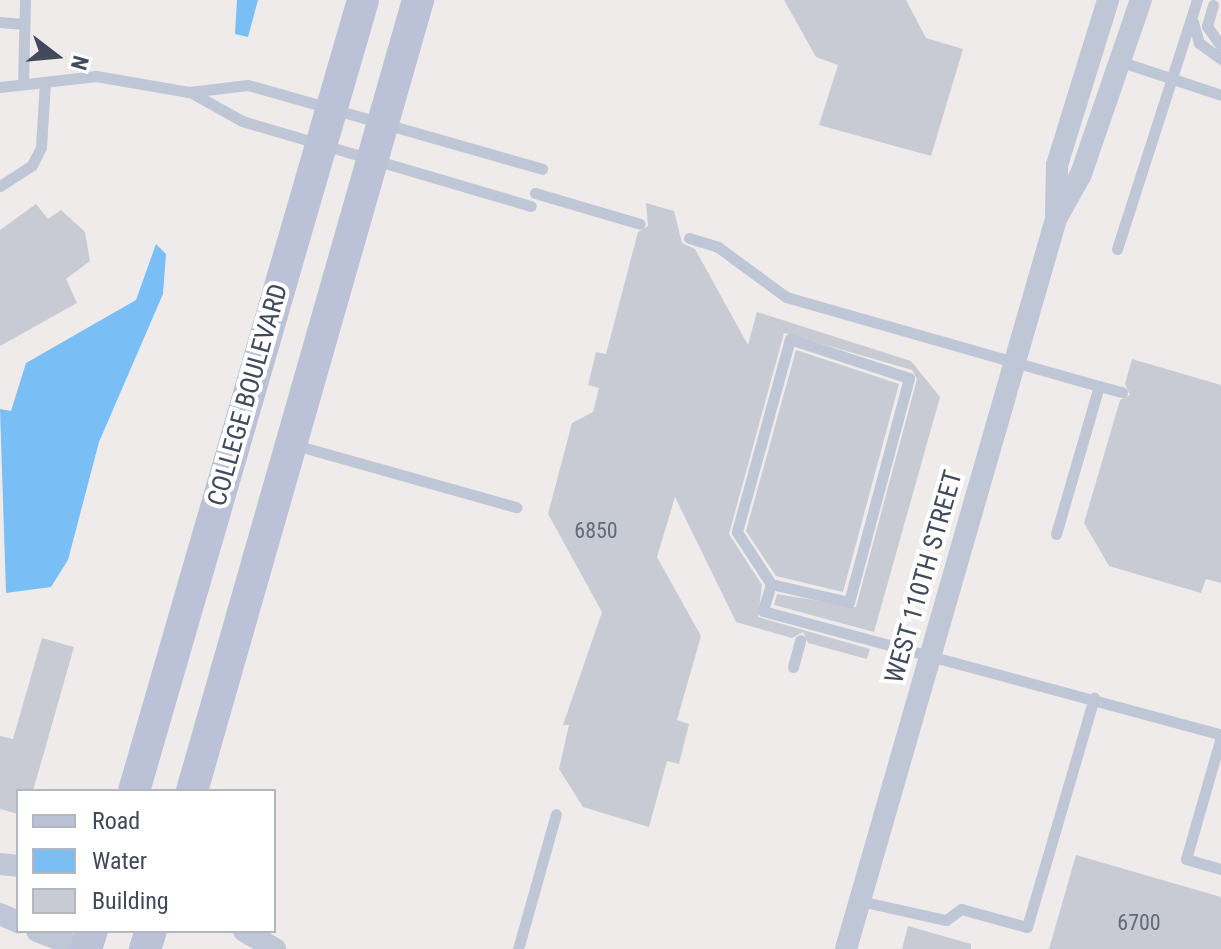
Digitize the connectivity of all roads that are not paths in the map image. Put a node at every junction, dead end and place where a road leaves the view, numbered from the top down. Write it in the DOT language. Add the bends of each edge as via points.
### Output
graph roads {
  1 [pos="25,0"];
  2 [pos="363,0"];
  3 [pos="418,0"];
  4 [pos="1108,0"];
  5 [pos="1141,0"];
  6 [pos="1197,0"];
  7 [pos="1213,2"];
  8 [pos="1193,13"];
  9 [pos="1221,16"];
  10 [pos="0,22"];
  11 [pos="24,24"];
  12 [pos="1221,46"];
  13 [pos="1221,59"];
  14 [pos="1122,62"];
  15 [pos="1174,79"];
  16 [pos="45,82"];
  17 [pos="23,84"];
  18 [pos="0,87"];
  19 [pos="189,92"];
  20 [pos="1221,95"];
  21 [pos="331,109"];
  22 [pos="383,124"];
  23 [pos="321,143"];
  24 [pos="373,158"];
  25 [pos="542,169"];
  26 [pos="0,186"];
  27 [pos="535,193"];
  28 [pos="531,206"];
  29 [pos="1056,219"];
  30 [pos="640,224"];
  31 [pos="689,238"];
  32 [pos="1117,249"];
  33 [pos="1015,361"];
  34 [pos="1099,386"];
  35 [pos="1122,392"];
  36 [pos="291,444"];
  37 [pos="516,507"];
  38 [pos="1056,534"];
  39 [pos="771,584"];
  40 [pos="800,640"];
  41 [pos="931,658"];
  42 [pos="793,667"];
  43 [pos="1094,698"];
  44 [pos="1221,736"];
  45 [pos="135,789"];
  46 [pos="193,789"];
  47 [pos="556,814"];
  48 [pos="1221,869"];
  49 [pos="860,901"];
  50 [pos="42,933"];
  51 [pos="247,933"];
  52 [pos="84,949"];
  53 [pos="275,949"];
  54 [pos="518,949"];
  55 [pos="846,949"];
  1 -- 11 [label="lane"];
  2 -- 21 [label="main road, COLLEGE BOULEVARD"];
  3 -- 22 [label="main road, COLLEGE BOULEVARD"];
  4 -- 29 [label="street, WEST 110TH STREET" via="1057,165"];
  5 -- 14 [label="street, WEST 110TH STREET"];
  6 -- 8 [label="lane"];
  7 -- 9 [label="lane"];
  7 -- 12 [label="lane" via="1207,26"];
  8 -- 13 [label="lane" via="1199,43"];
  8 -- 15 [label="lane"];
  10 -- 11 [label="lane"];
  11 -- 17 [label="lane"];
  14 -- 15 [label="lane"];
  14 -- 29 [label="street, WEST 110TH STREET"];
  15 -- 20 [label="lane"];
  15 -- 32 [label="lane"];
  16 -- 17 [label="lane"];
  16 -- 19 [label="lane" via="96,76"];
  16 -- 26 [label="lane" via="41,147 32,165"];
  17 -- 18 [label="lane"];
  19 -- 21 [label="lane" via="248,85"];
  19 -- 23 [label="lane" via="242,121"];
  21 -- 22 [label="lane"];
  21 -- 23 [label="main road, COLLEGE BOULEVARD"];
  22 -- 24 [label="main road, COLLEGE BOULEVARD"];
  22 -- 25 [label="lane"];
  23 -- 24 [label="lane"];
  23 -- 45 [label="main road, COLLEGE BOULEVARD"];
  24 -- 28 [label="lane"];
  24 -- 36 [label="main road, COLLEGE BOULEVARD"];
  27 -- 30 [label="lane"];
  29 -- 33 [label="street, WEST 110TH STREET"];
  31 -- 33 [label="lane" via="718,247 786,297"];
  33 -- 34 [label="lane"];
  33 -- 41 [label="street, WEST 110TH STREET"];
  34 -- 35 [label="lane"];
  34 -- 38 [label="lane"];
  36 -- 37 [label="lane"];
  36 -- 46 [label="main road, COLLEGE BOULEVARD"];
  39 -- 39 [label="lane" via="737,532 790,339 909,378 849,602"];
  39 -- 41 [label="lane" via="763,611"];
  40 -- 42 [label="lane"];
  41 -- 43 [label="lane"];
  41 -- 49 [label="street, WEST 110TH STREET"];
  43 -- 44 [label="lane"];
  43 -- 49 [label="lane" via="1027,927 961,909 946,920"];
  44 -- 48 [label="lane" via="1186,859"];
  47 -- 54 [label="lane"];
  49 -- 55 [label="street, WEST 110TH STREET"];
  50 -- 52 [label="street"];
  51 -- 53 [label="street"];
}
